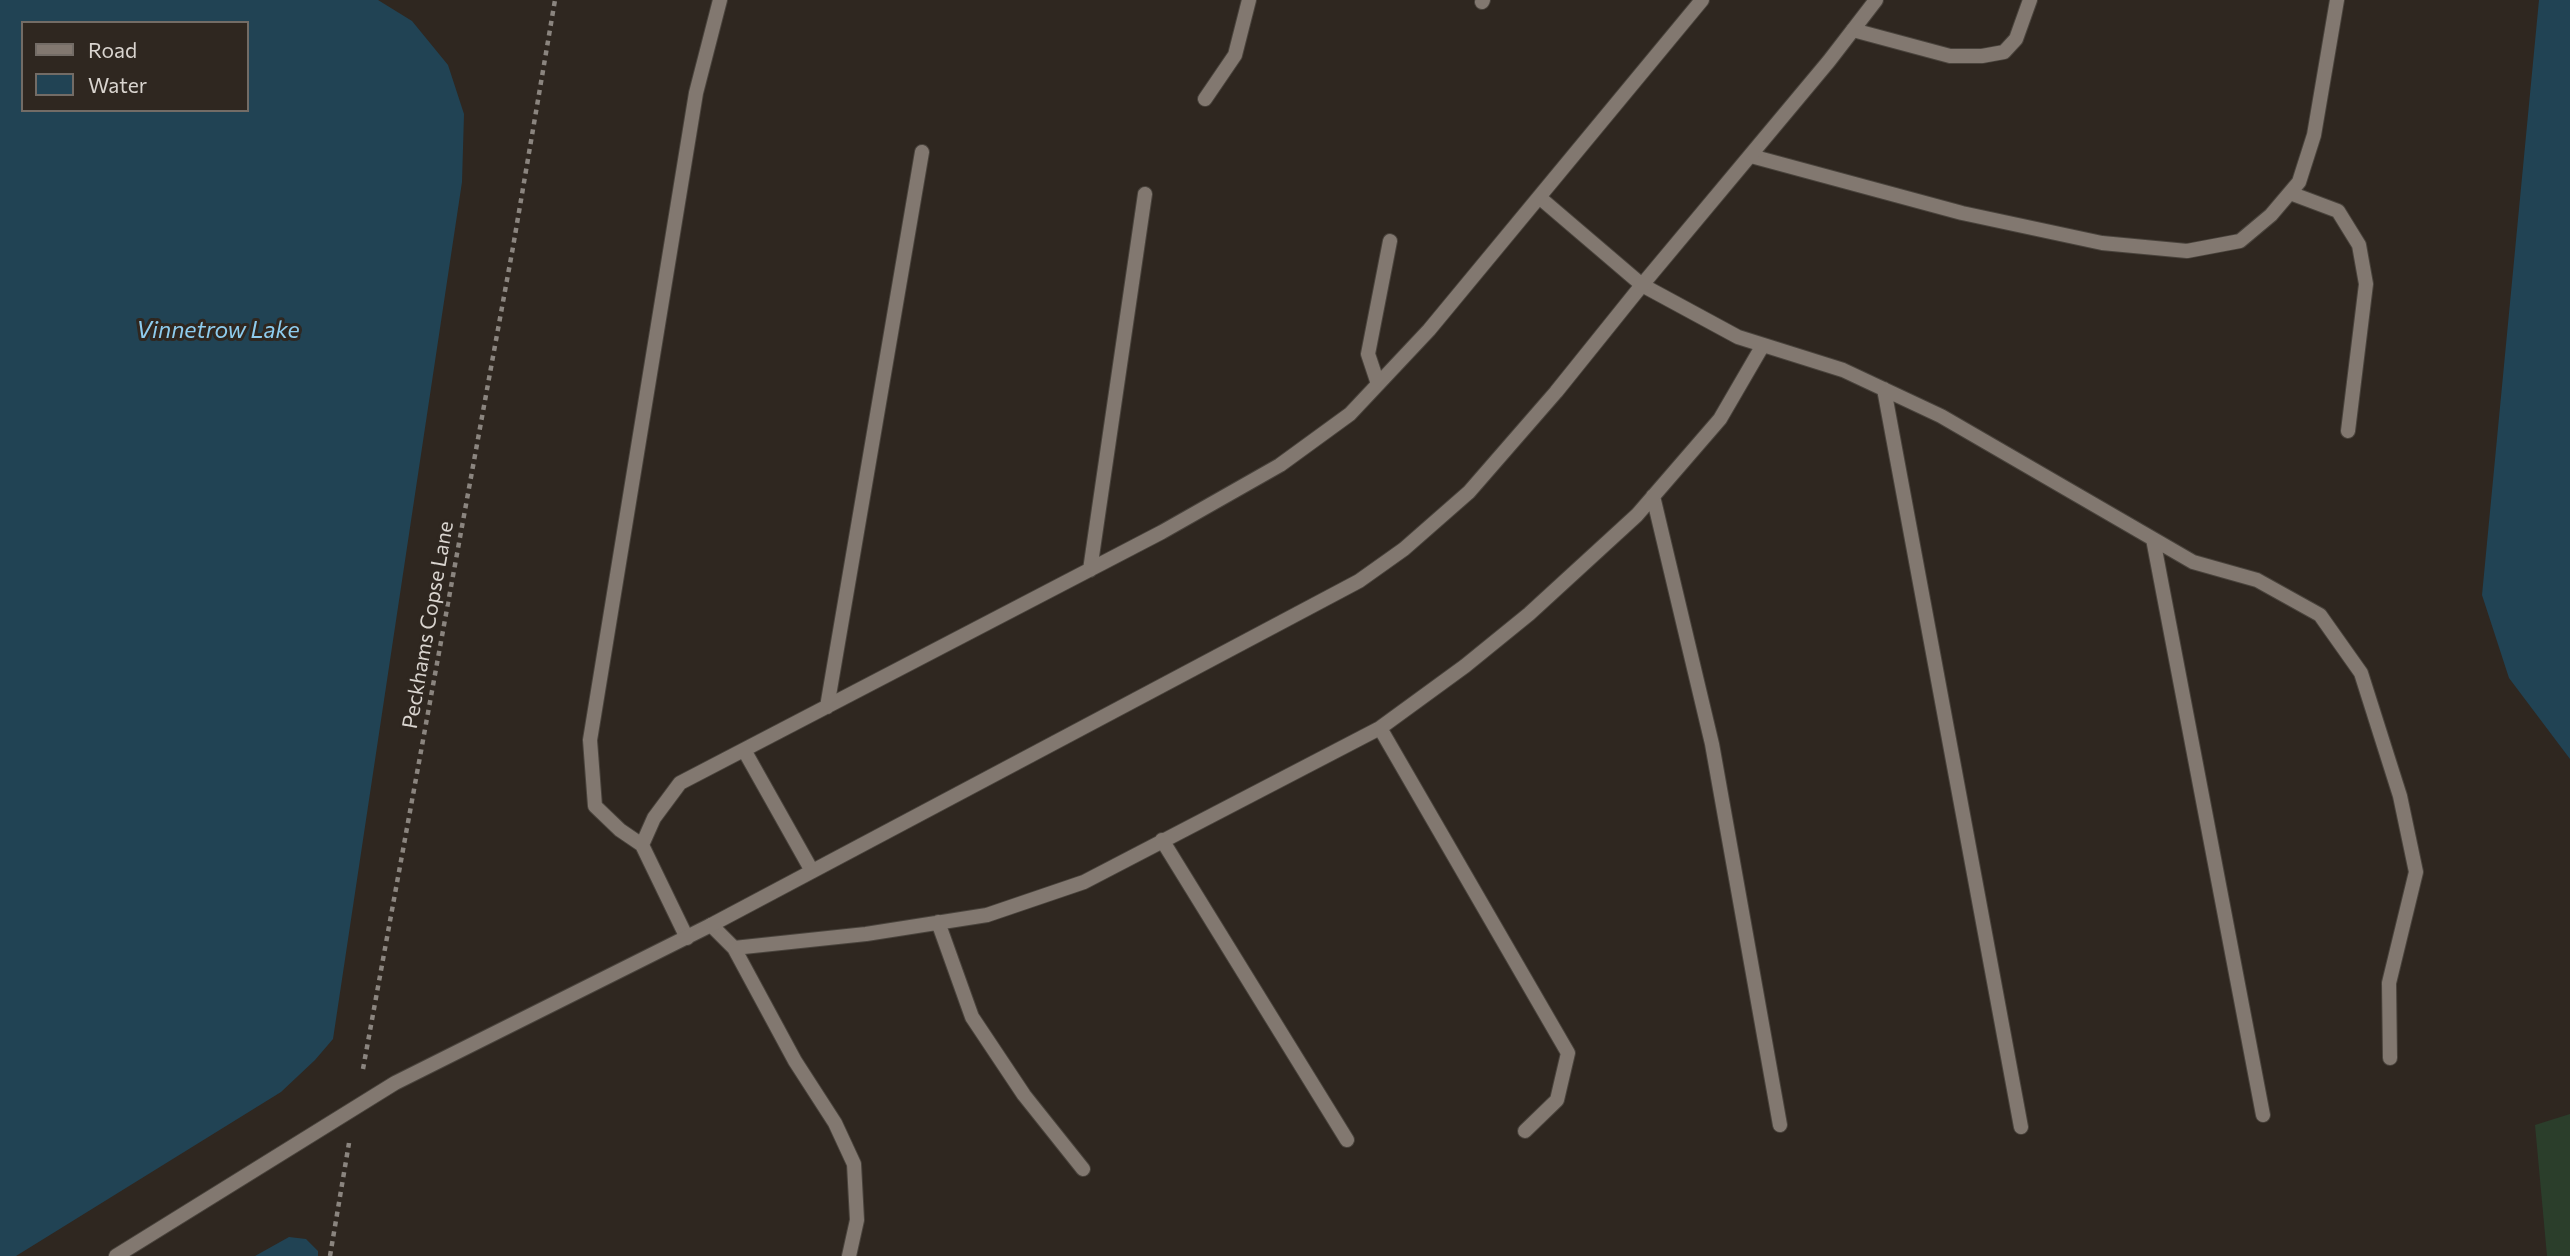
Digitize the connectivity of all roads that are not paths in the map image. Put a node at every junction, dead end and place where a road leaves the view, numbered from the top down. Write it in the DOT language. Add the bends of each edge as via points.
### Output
graph roads {
  1 [pos="720,0"];
  2 [pos="1249,0"];
  3 [pos="1702,0"];
  4 [pos="1876,0"];
  5 [pos="2030,0"];
  6 [pos="2337,0"];
  7 [pos="1853,30"];
  8 [pos="1205,99"];
  9 [pos="922,152"];
  10 [pos="1751,156"];
  11 [pos="2290,193"];
  12 [pos="1145,194"];
  13 [pos="1539,197"];
  14 [pos="1390,242"];
  15 [pos="1642,285"];
  16 [pos="1763,345"];
  17 [pos="1378,384"];
  18 [pos="1884,389"];
  19 [pos="2348,430"];
  20 [pos="1653,496"];
  21 [pos="2153,539"];
  22 [pos="1090,570"];
  23 [pos="827,707"];
  24 [pos="1380,728"];
  25 [pos="744,750"];
  26 [pos="1162,840"];
  27 [pos="642,845"];
  28 [pos="812,872"];
  29 [pos="938,922"];
  30 [pos="711,925"];
  31 [pos="687,938"];
  32 [pos="734,948"];
  33 [pos="2390,1058"];
  34 [pos="2263,1115"];
  35 [pos="1780,1125"];
  36 [pos="2021,1127"];
  37 [pos="1525,1131"];
  38 [pos="1347,1140"];
  39 [pos="1083,1168"];
  40 [pos="116,1256"];
  41 [pos="849,1256"];
  1 -- 27 [label="street" via="696,93 590,740 595,806"];
  2 -- 8 [label="street" via="1235,55"];
  3 -- 13 [label="street"];
  4 -- 7 [label="street"];
  5 -- 7 [label="street" via="2016,39 2004,52 1982,57 1950,56"];
  6 -- 11 [label="street" via="2314,135 2299,182"];
  7 -- 10 [label="street"];
  9 -- 23 [label="street"];
  10 -- 11 [label="street" via="1962,213 2102,243 2188,251 2240,241"];
  10 -- 15 [label="street"];
  11 -- 19 [label="street" via="2337,211 2359,245 2366,284"];
  12 -- 22 [label="street"];
  13 -- 15 [label="street"];
  13 -- 17 [label="street"];
  14 -- 17 [label="street" via="1368,354"];
  15 -- 16 [label="street" via="1738,337"];
  15 -- 28 [label="street" via="1469,492 1393,557 1359,581"];
  16 -- 18 [label="street" via="1843,370"];
  16 -- 20 [label="street" via="1720,419"];
  17 -- 22 [label="street" via="1350,414 1280,465"];
  18 -- 21 [label="street" via="1941,416"];
  18 -- 36 [label="street"];
  20 -- 24 [label="street" via="1529,614"];
  20 -- 35 [label="street" via="1712,744"];
  21 -- 33 [label="street" via="2193,562 2257,580 2320,615 2361,673 2400,796 2416,872 2389,983"];
  21 -- 34 [label="street"];
  22 -- 23 [label="street"];
  23 -- 25 [label="street"];
  24 -- 26 [label="street"];
  24 -- 37 [label="street" via="1568,1053 1558,1100"];
  25 -- 27 [label="street" via="680,783 654,818"];
  25 -- 28 [label="street"];
  26 -- 29 [label="street" via="1084,882 987,915"];
  26 -- 38 [label="street"];
  27 -- 31 [label="street"];
  28 -- 30 [label="street"];
  29 -- 32 [label="street"];
  29 -- 39 [label="street" via="972,1017 1024,1095"];
  30 -- 31 [label="street"];
  30 -- 32 [label="street"];
  31 -- 40 [label="street" via="395,1083"];
  32 -- 41 [label="street" via="854,1164 857,1220"];
}
